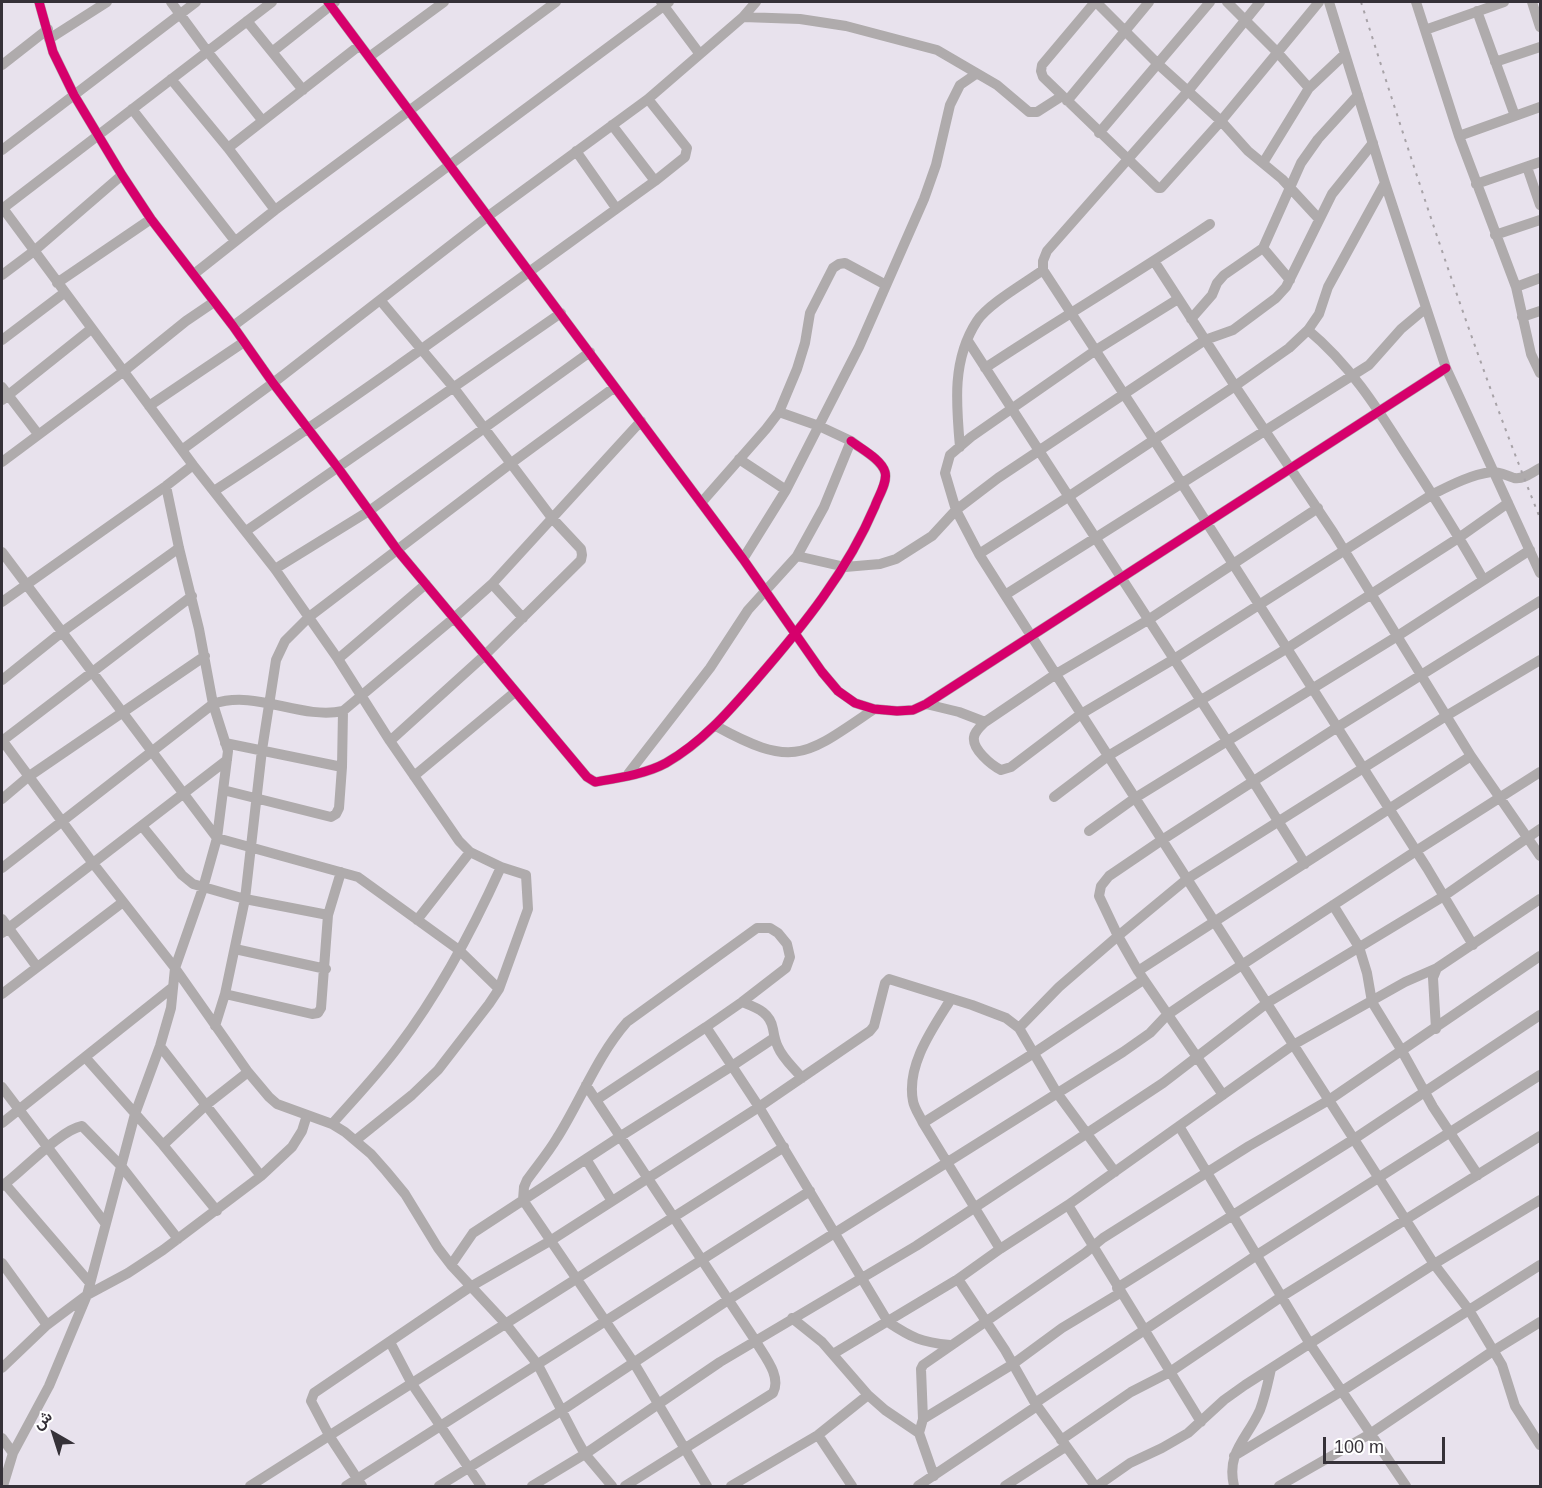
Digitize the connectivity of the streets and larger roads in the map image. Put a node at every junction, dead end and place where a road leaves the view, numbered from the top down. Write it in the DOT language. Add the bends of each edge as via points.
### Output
graph roads {
  1 [pos="39,2"];
  2 [pos="107,2"];
  3 [pos="171,2"];
  4 [pos="196,2"];
  5 [pos="272,2"];
  6 [pos="444,2"];
  7 [pos="556,2"];
  8 [pos="756,2"];
  9 [pos="1095,2"];
  10 [pos="1149,2"];
  11 [pos="1210,2"];
  12 [pos="1227,2"];
  13 [pos="1260,2"];
  14 [pos="1319,2"];
  15 [pos="1329,2"];
  16 [pos="1416,2"];
  17 [pos="1504,2"];
  18 [pos="1532,2"];
  19 [pos="331,3"];
  20 [pos="664,3"];
  21 [pos="1477,11"];
  22 [pos="179,13"];
  23 [pos="743,17"];
  24 [pos="1246,20"];
  25 [pos="247,21"];
  26 [pos="1540,27"];
  27 [pos="1425,30"];
  28 [pos="1125,31"];
  29 [pos="48,34"];
  30 [pos="360,45"];
  31 [pos="1540,47"];
  32 [pos="207,51"];
  33 [pos="272,52"];
  34 [pos="1277,52"];
  35 [pos="699,53"];
  36 [pos="1345,54"];
  37 [pos="369,57"];
  38 [pos="1495,62"];
  39 [pos="2,65"];
  40 [pos="1159,65"];
  41 [pos="976,74"];
  42 [pos="171,79"];
  43 [pos="1309,88"];
  44 [pos="303,90"];
  45 [pos="1188,91"];
  46 [pos="74,95"];
  47 [pos="1358,95"];
  48 [pos="648,99"];
  49 [pos="1064,99"];
  50 [pos="1540,107"];
  51 [pos="132,109"];
  52 [pos="409,110"];
  53 [pos="1515,116"];
  54 [pos="262,120"];
  55 [pos="1221,121"];
  56 [pos="612,125"];
  57 [pos="1100,133"];
  58 [pos="98,134"];
  59 [pos="1459,136"];
  60 [pos="1373,143"];
  61 [pos="228,148"];
  62 [pos="2,150"];
  63 [pos="576,151"];
  64 [pos="1128,159"];
  65 [pos="1540,162"];
  66 [pos="1263,163"];
  67 [pos="450,165"];
  68 [pos="1527,166"];
  69 [pos="122,175"];
  70 [pos="655,181"];
  71 [pos="1385,183"];
  72 [pos="1476,184"];
  73 [pos="1290,188"];
  74 [pos="1540,205"];
  75 [pos="2,208"];
  76 [pos="616,208"];
  77 [pos="275,210"];
  78 [pos="487,217"];
  79 [pos="152,219"];
  80 [pos="1320,219"];
  81 [pos="1540,220"];
  82 [pos="1210,224"];
  83 [pos="1495,235"];
  84 [pos="235,241"];
  85 [pos="1263,249"];
  86 [pos="34,251"];
  87 [pos="1154,261"];
  88 [pos="1043,270"];
  89 [pos="530,273"];
  90 [pos="194,274"];
  91 [pos="2,275"];
  92 [pos="1540,278"];
  93 [pos="1290,280"];
  94 [pos="57,283"];
  95 [pos="886,285"];
  96 [pos="1516,287"];
  97 [pos="64,293"];
  98 [pos="1178,299"];
  99 [pos="380,300"];
  100 [pos="214,302"];
  101 [pos="1426,308"];
  102 [pos="1540,311"];
  103 [pos="1069,312"];
  104 [pos="561,313"];
  105 [pos="1522,317"];
  106 [pos="1191,319"];
  107 [pos="233,326"];
  108 [pos="92,329"];
  109 [pos="1308,330"];
  110 [pos="2,340"];
  111 [pos="1205,340"];
  112 [pos="968,341"];
  113 [pos="244,342"];
  114 [pos="423,349"];
  115 [pos="1096,350"];
  116 [pos="590,351"];
  117 [pos="985,368"];
  118 [pos="1446,368"];
  119 [pos="124,371"];
  120 [pos="1540,373"];
  121 [pos="1352,375"];
  122 [pos="273,383"];
  123 [pos="1234,386"];
  124 [pos="615,387"];
  125 [pos="454,388"];
  126 [pos="4,394"];
  127 [pos="1124,394"];
  128 [pos="149,406"];
  129 [pos="1010,410"];
  130 [pos="779,412"];
  131 [pos="1379,412"];
  132 [pos="641,421"];
  133 [pos="819,426"];
  134 [pos="484,428"];
  135 [pos="309,430"];
  136 [pos="1264,430"];
  137 [pos="38,434"];
  138 [pos="1154,440"];
  139 [pos="852,441"];
  140 [pos="960,447"];
  141 [pos="183,449"];
  142 [pos="1038,451"];
  143 [pos="739,459"];
  144 [pos="2,462"];
  145 [pos="510,464"];
  146 [pos="193,465"];
  147 [pos="338,468"];
  148 [pos="1291,468"];
  149 [pos="1540,468"];
  150 [pos="1494,471"];
  151 [pos="1181,483"];
  152 [pos="166,486"];
  153 [pos="786,490"];
  154 [pos="214,491"];
  155 [pos="1433,494"];
  156 [pos="1068,497"];
  157 [pos="701,503"];
  158 [pos="1508,503"];
  159 [pos="1318,508"];
  160 [pos="956,510"];
  161 [pos="369,511"];
  162 [pos="552,518"];
  163 [pos="1206,523"];
  164 [pos="246,531"];
  165 [pos="1460,537"];
  166 [pos="1094,538"];
  167 [pos="179,548"];
  168 [pos="1344,550"];
  169 [pos="1530,550"];
  170 [pos="398,551"];
  171 [pos="2,552"];
  172 [pos="979,554"];
  173 [pos="797,556"];
  174 [pos="743,559"];
  175 [pos="1233,564"];
  176 [pos="845,567"];
  177 [pos="275,569"];
  178 [pos="1540,573"];
  179 [pos="1121,578"];
  180 [pos="1483,579"];
  181 [pos="426,584"];
  182 [pos="492,584"];
  183 [pos="26,585"];
  184 [pos="764,590"];
  185 [pos="1371,594"];
  186 [pos="1005,595"];
  187 [pos="192,596"];
  188 [pos="1540,601"];
  189 [pos="2,602"];
  190 [pos="1258,604"];
  191 [pos="309,617"];
  192 [pos="454,618"];
  193 [pos="523,618"];
  194 [pos="1148,620"];
  195 [pos="62,632"];
  196 [pos="795,635"];
  197 [pos="1031,636"];
  198 [pos="1396,637"];
  199 [pos="1286,649"];
  200 [pos="485,655"];
  201 [pos="205,656"];
  202 [pos="338,659"];
  203 [pos="1174,659"];
  204 [pos="1540,660"];
  205 [pos="93,672"];
  206 [pos="1056,674"];
  207 [pos="1421,677"];
  208 [pos="2,680"];
  209 [pos="1312,690"];
  210 [pos="515,692"];
  211 [pos="362,694"];
  212 [pos="1201,701"];
  213 [pos="213,704"];
  214 [pos="269,704"];
  215 [pos="926,704"];
  216 [pos="874,709"];
  217 [pos="343,711"];
  218 [pos="122,712"];
  219 [pos="1082,714"];
  220 [pos="1446,716"];
  221 [pos="985,722"];
  222 [pos="716,726"];
  223 [pos="1336,728"];
  224 [pos="2,740"];
  225 [pos="390,741"];
  226 [pos="1227,741"];
  227 [pos="225,743"];
  228 [pos="262,750"];
  229 [pos="152,752"];
  230 [pos="1108,756"];
  231 [pos="1471,756"];
  232 [pos="227,760"];
  233 [pos="342,767"];
  234 [pos="1362,769"];
  235 [pos="1540,772"];
  236 [pos="628,774"];
  237 [pos="414,776"];
  238 [pos="28,777"];
  239 [pos="1253,781"];
  240 [pos="223,790"];
  241 [pos="183,795"];
  242 [pos="1054,798"];
  243 [pos="1135,798"];
  244 [pos="1500,798"];
  245 [pos="2,799"];
  246 [pos="257,799"];
  247 [pos="1388,810"];
  248 [pos="62,821"];
  249 [pos="1278,822"];
  250 [pos="142,826"];
  251 [pos="1540,829"];
  252 [pos="1089,831"];
  253 [pos="216,838"];
  254 [pos="1528,838"];
  255 [pos="1162,840"];
  256 [pos="249,848"];
  257 [pos="1416,851"];
  258 [pos="470,852"];
  259 [pos="1540,856"];
  260 [pos="92,862"];
  261 [pos="1305,864"];
  262 [pos="501,867"];
  263 [pos="2,868"];
  264 [pos="341,872"];
  265 [pos="1187,879"];
  266 [pos="203,888"];
  267 [pos="1444,896"];
  268 [pos="245,899"];
  269 [pos="1540,899"];
  270 [pos="123,902"];
  271 [pos="1333,905"];
  272 [pos="328,915"];
  273 [pos="417,920"];
  274 [pos="1215,922"];
  275 [pos="4,926"];
  276 [pos="1118,936"];
  277 [pos="1473,945"];
  278 [pos="1359,947"];
  279 [pos="235,949"];
  280 [pos="459,950"];
  281 [pos="1540,956"];
  282 [pos="1242,965"];
  283 [pos="38,967"];
  284 [pos="175,968"];
  285 [pos="1437,968"];
  286 [pos="326,969"];
  287 [pos="1140,975"];
  288 [pos="174,987"];
  289 [pos="499,989"];
  290 [pos="225,993"];
  291 [pos="2,994"];
  292 [pos="951,999"];
  293 [pos="742,1002"];
  294 [pos="1372,1002"];
  295 [pos="1267,1003"];
  296 [pos="1167,1014"];
  297 [pos="1540,1015"];
  298 [pos="215,1026"];
  299 [pos="706,1027"];
  300 [pos="1019,1028"];
  301 [pos="1436,1029"];
  302 [pos="774,1038"];
  303 [pos="1293,1045"];
  304 [pos="160,1046"];
  305 [pos="1402,1051"];
  306 [pos="1034,1053"];
  307 [pos="86,1057"];
  308 [pos="1197,1058"];
  309 [pos="732,1066"];
  310 [pos="248,1072"];
  311 [pos="1540,1075"];
  312 [pos="802,1078"];
  313 [pos="586,1085"];
  314 [pos="2,1088"];
  315 [pos="1424,1091"];
  316 [pos="1057,1093"];
  317 [pos="1223,1095"];
  318 [pos="596,1100"];
  319 [pos="1329,1100"];
  320 [pos="206,1105"];
  321 [pos="759,1107"];
  322 [pos="18,1109"];
  323 [pos="135,1114"];
  324 [pos="307,1115"];
  325 [pos="2,1123"];
  326 [pos="923,1123"];
  327 [pos="332,1124"];
  328 [pos="1179,1126"];
  329 [pos="1085,1133"];
  330 [pos="1450,1133"];
  331 [pos="621,1136"];
  332 [pos="1540,1136"];
  333 [pos="1354,1139"];
  334 [pos="356,1140"];
  335 [pos="163,1145"];
  336 [pos="784,1147"];
  337 [pos="48,1148"];
  338 [pos="586,1159"];
  339 [pos="947,1163"];
  340 [pos="122,1167"];
  341 [pos="1115,1172"];
  342 [pos="1206,1174"];
  343 [pos="1478,1175"];
  344 [pos="261,1176"];
  345 [pos="648,1176"];
  346 [pos="1380,1179"];
  347 [pos="3,1185"];
  348 [pos="810,1191"];
  349 [pos="523,1200"];
  350 [pos="612,1200"];
  351 [pos="1540,1200"];
  352 [pos="1068,1205"];
  353 [pos="974,1208"];
  354 [pos="217,1211"];
  355 [pos="1233,1215"];
  356 [pos="674,1217"];
  357 [pos="1406,1220"];
  358 [pos="105,1223"];
  359 [pos="836,1233"];
  360 [pos="178,1239"];
  361 [pos="550,1241"];
  362 [pos="1092,1247"];
  363 [pos="1000,1249"];
  364 [pos="1257,1256"];
  365 [pos="702,1260"];
  366 [pos="2,1263"];
  367 [pos="1434,1264"];
  368 [pos="451,1265"];
  369 [pos="1540,1265"];
  370 [pos="861,1276"];
  371 [pos="575,1278"];
  372 [pos="958,1279"];
  373 [pos="90,1283"];
  374 [pos="470,1287"];
  375 [pos="1118,1290"];
  376 [pos="87,1295"];
  377 [pos="1281,1297"];
  378 [pos="728,1300"];
  379 [pos="1469,1310"];
  380 [pos="792,1318"];
  381 [pos="605,1322"];
  382 [pos="888,1322"];
  383 [pos="986,1322"];
  384 [pos="1540,1322"];
  385 [pos="506,1324"];
  386 [pos="47,1325"];
  387 [pos="1144,1331"];
  388 [pos="755,1340"];
  389 [pos="390,1342"];
  390 [pos="1310,1344"];
  391 [pos="950,1345"];
  392 [pos="1493,1351"];
  393 [pos="833,1354"];
  394 [pos="634,1363"];
  395 [pos="1013,1364"];
  396 [pos="538,1365"];
  397 [pos="2,1368"];
  398 [pos="1271,1369"];
  399 [pos="1170,1372"];
  400 [pos="412,1384"];
  401 [pos="1342,1391"];
  402 [pos="868,1395"];
  403 [pos="658,1403"];
  404 [pos="1036,1405"];
  405 [pos="561,1411"];
  406 [pos="923,1419"];
  407 [pos="1201,1422"];
  408 [pos="440,1426"];
  409 [pos="919,1433"];
  410 [pos="1370,1434"];
  411 [pos="818,1435"];
  412 [pos="330,1437"];
  413 [pos="2,1438"];
  414 [pos="1063,1443"];
  415 [pos="1540,1445"];
  416 [pos="686,1450"];
  417 [pos="13,1453"];
  418 [pos="585,1454"];
  419 [pos="1234,1456"];
  420 [pos="469,1468"];
  421 [pos="5,1474"];
  422 [pos="932,1480"];
  423 [pos="360,1483"];
  424 [pos="3,1486"];
  425 [pos="250,1486"];
  426 [pos="346,1486"];
  427 [pos="439,1486"];
  428 [pos="481,1486"];
  429 [pos="532,1486"];
  430 [pos="612,1486"];
  431 [pos="625,1486"];
  432 [pos="707,1486"];
  433 [pos="731,1486"];
  434 [pos="852,1486"];
  435 [pos="918,1486"];
  436 [pos="1005,1486"];
  437 [pos="1096,1486"];
  438 [pos="1234,1486"];
  439 [pos="1279,1486"];
  440 [pos="1406,1486"];
  1 -- 29 [label="street"];
  2 -- 29 [label="street"];
  3 -- 22 [label="street"];
  4 -- 22 [label="street"];
  5 -- 25 [label="street"];
  6 -- 37 [label="street"];
  7 -- 52 [label="street"];
  8 -- 23 [label="street"];
  9 -- 28 [label="street"];
  9 -- 49 [label="street" via="1042,65 1043,77"];
  10 -- 28 [label="street"];
  11 -- 40 [label="street"];
  12 -- 24 [label="street"];
  13 -- 24 [label="street"];
  14 -- 34 [label="street"];
  15 -- 36 [label="street"];
  16 -- 27 [label="street"];
  17 -- 21 [label="street"];
  18 -- 26 [label="street"];
  19 -- 30 [label="street"];
  19 -- 33 [label="street"];
  20 -- 35 [label="street"];
  20 -- 67 [label="street"];
  21 -- 27 [label="street"];
  21 -- 38 [label="street"];
  22 -- 32 [label="street"];
  22 -- 46 [label="street"];
  23 -- 35 [label="street"];
  23 -- 41 [label="street" via="800,19 876,33 937,50"];
  24 -- 34 [label="street"];
  24 -- 45 [label="street"];
  25 -- 32 [label="street"];
  25 -- 33 [label="street"];
  27 -- 59 [label="street"];
  28 -- 40 [label="street"];
  28 -- 49 [label="street"];
  29 -- 39 [label="street"];
  29 -- 46 [label="street"];
  30 -- 37 [label="street"];
  30 -- 44 [label="street"];
  31 -- 38 [label="street"];
  32 -- 42 [label="street"];
  32 -- 54 [label="street"];
  33 -- 44 [label="street"];
  34 -- 43 [label="street"];
  34 -- 55 [label="street"];
  35 -- 48 [label="street"];
  36 -- 43 [label="street"];
  36 -- 47 [label="street"];
  37 -- 52 [label="street"];
  38 -- 53 [label="street"];
  40 -- 45 [label="street"];
  40 -- 57 [label="street"];
  41 -- 49 [label="street" via="997,85 1029,112"];
  41 -- 95 [label="street" via="960,85 950,105 932,178"];
  42 -- 51 [label="street"];
  42 -- 61 [label="street"];
  43 -- 66 [label="street"];
  44 -- 54 [label="street"];
  45 -- 55 [label="street"];
  45 -- 64 [label="street"];
  46 -- 58 [label="street"];
  46 -- 62 [label="street"];
  47 -- 60 [label="street"];
  47 -- 73 [label="street" via="1318,139"];
  48 -- 56 [label="street"];
  48 -- 70 [label="street" via="687,148 685,157"];
  49 -- 57 [label="street"];
  50 -- 53 [label="street"];
  51 -- 58 [label="street"];
  51 -- 84 [label="street"];
  52 -- 67 [label="street"];
  52 -- 77 [label="street"];
  53 -- 59 [label="street"];
  54 -- 61 [label="street"];
  55 -- 64 [label="street" via="1161,188"];
  55 -- 66 [label="street"];
  56 -- 63 [label="street"];
  56 -- 70 [label="street"];
  57 -- 64 [label="street"];
  58 -- 69 [label="street"];
  58 -- 75 [label="street"];
  59 -- 72 [label="street"];
  60 -- 71 [label="street"];
  60 -- 80 [label="street" via="1332,194"];
  61 -- 77 [label="street"];
  63 -- 76 [label="street"];
  63 -- 78 [label="street"];
  64 -- 88 [label="street" via="1047,251"];
  65 -- 68 [label="street"];
  66 -- 73 [label="street"];
  67 -- 78 [label="street"];
  67 -- 107 [label="street"];
  68 -- 72 [label="street"];
  68 -- 74 [label="street"];
  69 -- 79 [label="street"];
  69 -- 86 [label="street"];
  70 -- 76 [label="street"];
  71 -- 101 [label="street"];
  71 -- 109 [label="street"];
  72 -- 83 [label="street"];
  73 -- 80 [label="street"];
  73 -- 85 [label="street"];
  75 -- 86 [label="street"];
  76 -- 89 [label="street"];
  77 -- 84 [label="street"];
  78 -- 89 [label="street"];
  78 -- 99 [label="street"];
  79 -- 90 [label="street"];
  79 -- 94 [label="street"];
  80 -- 93 [label="street"];
  81 -- 83 [label="street"];
  82 -- 87 [label="street"];
  83 -- 96 [label="street"];
  84 -- 90 [label="street"];
  85 -- 93 [label="street"];
  85 -- 106 [label="street" via="1220,279"];
  86 -- 91 [label="street"];
  86 -- 94 [label="street"];
  87 -- 98 [label="street"];
  87 -- 103 [label="street"];
  88 -- 103 [label="street"];
  88 -- 112 [label="street" via="977,320"];
  89 -- 104 [label="street"];
  89 -- 114 [label="street"];
  90 -- 100 [label="street"];
  92 -- 96 [label="street"];
  93 -- 111 [label="street" via="1276,298 1233,330"];
  94 -- 97 [label="street"];
  95 -- 130 [label="street" via="845,263 833,268 810,313 797,369"];
  95 -- 133 [label="street"];
  96 -- 105 [label="street"];
  97 -- 108 [label="street"];
  97 -- 110 [label="street"];
  98 -- 106 [label="street"];
  98 -- 115 [label="street"];
  99 -- 114 [label="street"];
  99 -- 122 [label="street"];
  100 -- 107 [label="street"];
  100 -- 119 [label="street"];
  101 -- 118 [label="street"];
  101 -- 121 [label="street" via="1369,365"];
  102 -- 105 [label="street"];
  103 -- 115 [label="street"];
  103 -- 117 [label="street"];
  104 -- 116 [label="street"];
  104 -- 125 [label="street"];
  105 -- 120 [label="street"];
  106 -- 111 [label="street"];
  107 -- 113 [label="street"];
  108 -- 119 [label="street"];
  108 -- 126 [label="street"];
  109 -- 121 [label="street" via="1333,351"];
  109 -- 123 [label="street"];
  111 -- 123 [label="street"];
  111 -- 127 [label="street"];
  112 -- 117 [label="street"];
  112 -- 140 [label="street" via="956,378"];
  113 -- 122 [label="street"];
  113 -- 128 [label="street"];
  114 -- 125 [label="street"];
  114 -- 135 [label="street"];
  115 -- 127 [label="street"];
  115 -- 129 [label="street"];
  116 -- 124 [label="street"];
  116 -- 134 [label="street"];
  117 -- 129 [label="street"];
  118 -- 131 [label="street"];
  118 -- 150 [label="street"];
  119 -- 128 [label="street"];
  119 -- 137 [label="street"];
  121 -- 131 [label="street"];
  121 -- 136 [label="street"];
  122 -- 135 [label="street"];
  122 -- 141 [label="street"];
  123 -- 136 [label="street"];
  123 -- 138 [label="street"];
  124 -- 132 [label="street"];
  124 -- 145 [label="street"];
  125 -- 134 [label="street"];
  125 -- 147 [label="street"];
  126 -- 137 [label="street"];
  127 -- 138 [label="street"];
  127 -- 142 [label="street"];
  128 -- 141 [label="street"];
  129 -- 140 [label="street"];
  129 -- 142 [label="street"];
  130 -- 133 [label="street"];
  130 -- 143 [label="street"];
  131 -- 148 [label="street"];
  131 -- 155 [label="street"];
  132 -- 157 [label="street"];
  132 -- 162 [label="street"];
  133 -- 139 [label="street"];
  133 -- 153 [label="street"];
  134 -- 145 [label="street"];
  134 -- 161 [label="street"];
  135 -- 147 [label="street"];
  135 -- 154 [label="street"];
  136 -- 148 [label="street"];
  136 -- 151 [label="street"];
  137 -- 144 [label="street"];
  138 -- 151 [label="street"];
  138 -- 156 [label="street"];
  139 -- 173 [label="street" via="825,507"];
  139 -- 176 [label="street" via="880,464 885,481"];
  140 -- 160 [label="street" via="950,455 945,473"];
  141 -- 146 [label="street"];
  142 -- 156 [label="street"];
  142 -- 160 [label="street"];
  143 -- 153 [label="street"];
  143 -- 157 [label="street"];
  145 -- 162 [label="street"];
  145 -- 170 [label="street"];
  146 -- 152 [label="street"];
  146 -- 154 [label="street"];
  147 -- 161 [label="street"];
  147 -- 164 [label="street"];
  148 -- 159 [label="street"];
  148 -- 163 [label="street"];
  149 -- 150 [label="street" via="1522,478"];
  150 -- 155 [label="street"];
  150 -- 158 [label="street"];
  151 -- 163 [label="street"];
  151 -- 166 [label="street"];
  152 -- 167 [label="street"];
  152 -- 183 [label="street"];
  153 -- 174 [label="street"];
  154 -- 164 [label="street"];
  155 -- 165 [label="street"];
  155 -- 168 [label="street"];
  156 -- 166 [label="street"];
  156 -- 172 [label="street"];
  157 -- 174 [label="street"];
  158 -- 165 [label="street"];
  158 -- 169 [label="street"];
  159 -- 168 [label="street"];
  159 -- 175 [label="street"];
  160 -- 172 [label="street"];
  160 -- 176 [label="street" via="932,536 896,559"];
  161 -- 170 [label="street"];
  161 -- 177 [label="street"];
  162 -- 182 [label="street"];
  162 -- 193 [label="street" via="581,549 581,560"];
  163 -- 175 [label="street"];
  163 -- 179 [label="street"];
  164 -- 177 [label="street"];
  165 -- 180 [label="street"];
  165 -- 185 [label="street"];
  166 -- 179 [label="street"];
  166 -- 186 [label="street"];
  167 -- 187 [label="street"];
  167 -- 195 [label="street"];
  168 -- 185 [label="street"];
  168 -- 190 [label="street"];
  169 -- 178 [label="street"];
  169 -- 180 [label="street"];
  170 -- 181 [label="street"];
  170 -- 191 [label="street"];
  171 -- 183 [label="street"];
  172 -- 186 [label="street"];
  173 -- 176 [label="street"];
  173 -- 184 [label="street"];
  174 -- 184 [label="street"];
  175 -- 190 [label="street"];
  175 -- 194 [label="street"];
  176 -- 196 [label="street"];
  177 -- 191 [label="street"];
  179 -- 194 [label="street"];
  179 -- 197 [label="street"];
  180 -- 198 [label="street"];
  181 -- 192 [label="street"];
  181 -- 202 [label="street"];
  182 -- 192 [label="street"];
  182 -- 193 [label="street"];
  183 -- 189 [label="street"];
  183 -- 195 [label="street"];
  184 -- 196 [label="street"];
  184 -- 236 [label="street"];
  185 -- 198 [label="street"];
  185 -- 199 [label="street"];
  186 -- 197 [label="street"];
  187 -- 201 [label="street"];
  187 -- 205 [label="street"];
  188 -- 207 [label="street"];
  190 -- 199 [label="street"];
  190 -- 203 [label="street"];
  191 -- 202 [label="street"];
  191 -- 214 [label="street" via="285,641 276,660"];
  192 -- 200 [label="street"];
  192 -- 211 [label="street"];
  193 -- 200 [label="street"];
  194 -- 203 [label="street"];
  194 -- 206 [label="street"];
  195 -- 205 [label="street"];
  195 -- 208 [label="street"];
  196 -- 216 [label="street" via="838,691 855,703"];
  196 -- 222 [label="street"];
  197 -- 206 [label="street"];
  197 -- 215 [label="street"];
  198 -- 207 [label="street"];
  198 -- 209 [label="street"];
  199 -- 209 [label="street"];
  199 -- 212 [label="street"];
  200 -- 210 [label="street"];
  200 -- 225 [label="street"];
  201 -- 213 [label="street"];
  201 -- 218 [label="street"];
  202 -- 211 [label="street"];
  203 -- 212 [label="street"];
  203 -- 219 [label="street"];
  204 -- 220 [label="street"];
  205 -- 218 [label="street"];
  205 -- 224 [label="street"];
  206 -- 219 [label="street"];
  206 -- 221 [label="street"];
  207 -- 220 [label="street"];
  207 -- 223 [label="street"];
  209 -- 223 [label="street"];
  209 -- 226 [label="street"];
  210 -- 236 [label="street" via="587,777 596,782"];
  210 -- 237 [label="street"];
  211 -- 217 [label="street"];
  211 -- 225 [label="street"];
  212 -- 226 [label="street"];
  212 -- 230 [label="street"];
  213 -- 214 [label="street" via="246,700"];
  213 -- 227 [label="street"];
  213 -- 229 [label="street"];
  214 -- 217 [label="street" via="325,713"];
  214 -- 228 [label="street"];
  215 -- 216 [label="street" via="913,710"];
  215 -- 221 [label="street"];
  216 -- 222 [label="street" via="830,739 794,753 768,750"];
  217 -- 233 [label="street"];
  218 -- 229 [label="street"];
  218 -- 238 [label="street"];
  219 -- 221 [label="street" via="1011,767 1001,770 975,746 976,731"];
  219 -- 230 [label="street"];
  220 -- 231 [label="street"];
  220 -- 234 [label="street"];
  222 -- 236 [label="street" via="666,763"];
  223 -- 234 [label="street"];
  223 -- 239 [label="street"];
  224 -- 238 [label="street"];
  225 -- 237 [label="street"];
  226 -- 239 [label="street"];
  226 -- 243 [label="street"];
  227 -- 228 [label="street"];
  227 -- 232 [label="street"];
  228 -- 233 [label="street"];
  228 -- 246 [label="street"];
  229 -- 241 [label="street"];
  229 -- 248 [label="street"];
  230 -- 242 [label="street"];
  230 -- 243 [label="street"];
  231 -- 244 [label="street"];
  231 -- 247 [label="street"];
  232 -- 240 [label="street"];
  232 -- 241 [label="street"];
  233 -- 246 [label="street" via="339,808 331,817"];
  234 -- 247 [label="street"];
  234 -- 249 [label="street"];
  235 -- 244 [label="street"];
  237 -- 258 [label="street"];
  238 -- 245 [label="street"];
  238 -- 248 [label="street"];
  239 -- 249 [label="street"];
  239 -- 255 [label="street"];
  240 -- 246 [label="street"];
  240 -- 253 [label="street"];
  241 -- 250 [label="street"];
  241 -- 253 [label="street"];
  243 -- 252 [label="street"];
  243 -- 255 [label="street"];
  244 -- 254 [label="street"];
  244 -- 257 [label="street"];
  246 -- 256 [label="street"];
  247 -- 257 [label="street"];
  247 -- 261 [label="street"];
  248 -- 260 [label="street"];
  248 -- 263 [label="street"];
  249 -- 261 [label="street"];
  249 -- 265 [label="street"];
  250 -- 260 [label="street"];
  250 -- 266 [label="street" via="182,875"];
  251 -- 254 [label="street"];
  253 -- 256 [label="street"];
  253 -- 266 [label="street"];
  254 -- 259 [label="street"];
  254 -- 267 [label="street"];
  255 -- 265 [label="street"];
  255 -- 276 [label="street" via="1109,876 1101,886 1099,896"];
  256 -- 264 [label="street"];
  256 -- 268 [label="street"];
  257 -- 267 [label="street"];
  257 -- 271 [label="street"];
  258 -- 262 [label="street"];
  258 -- 273 [label="street"];
  260 -- 270 [label="street"];
  260 -- 275 [label="street"];
  261 -- 274 [label="street"];
  262 -- 280 [label="street"];
  262 -- 289 [label="street" via="525,875 528,909"];
  264 -- 272 [label="street"];
  264 -- 273 [label="street" via="365,881"];
  265 -- 274 [label="street"];
  265 -- 276 [label="street"];
  266 -- 268 [label="street"];
  266 -- 284 [label="street"];
  267 -- 277 [label="street"];
  267 -- 278 [label="street"];
  268 -- 272 [label="street"];
  268 -- 279 [label="street"];
  269 -- 277 [label="street"];
  270 -- 283 [label="street"];
  270 -- 284 [label="street"];
  271 -- 278 [label="street"];
  271 -- 282 [label="street"];
  272 -- 286 [label="street"];
  273 -- 280 [label="street"];
  274 -- 282 [label="street"];
  274 -- 287 [label="street"];
  275 -- 283 [label="street"];
  276 -- 287 [label="street"];
  276 -- 300 [label="street"];
  277 -- 285 [label="street"];
  278 -- 294 [label="street"];
  278 -- 295 [label="street"];
  279 -- 286 [label="street"];
  279 -- 290 [label="street"];
  280 -- 289 [label="street"];
  280 -- 327 [label="street" via="419,1019"];
  281 -- 301 [label="street"];
  282 -- 295 [label="street"];
  282 -- 296 [label="street"];
  283 -- 291 [label="street"];
  284 -- 288 [label="street"];
  284 -- 298 [label="street"];
  285 -- 294 [label="street"];
  285 -- 301 [label="street" via="1433,978"];
  286 -- 290 [label="street" via="318,1013"];
  287 -- 296 [label="street"];
  287 -- 306 [label="street"];
  288 -- 304 [label="street"];
  288 -- 307 [label="street"];
  289 -- 334 [label="street" via="438,1070"];
  290 -- 298 [label="street"];
  292 -- 300 [label="street" via="1006,1018"];
  292 -- 312 [label="street" via="890,979 885,983 874,1026"];
  292 -- 326 [label="street" via="916,1064 913,1102"];
  293 -- 299 [label="street"];
  293 -- 302 [label="street" via="768,1015"];
  293 -- 313 [label="street" via="786,968 790,957 787,944 770,928 757,928 635,1015 619,1031"];
  294 -- 303 [label="street"];
  294 -- 305 [label="street"];
  295 -- 303 [label="street"];
  295 -- 308 [label="street"];
  296 -- 308 [label="street"];
  296 -- 316 [label="street" via="1123,1053"];
  297 -- 315 [label="street"];
  298 -- 310 [label="street"];
  299 -- 309 [label="street"];
  299 -- 318 [label="street"];
  300 -- 306 [label="street"];
  301 -- 305 [label="street"];
  302 -- 309 [label="street"];
  302 -- 312 [label="street" via="778,1049"];
  303 -- 317 [label="street"];
  303 -- 319 [label="street"];
  304 -- 320 [label="street"];
  304 -- 323 [label="street"];
  305 -- 315 [label="street"];
  305 -- 319 [label="street"];
  306 -- 316 [label="street"];
  306 -- 326 [label="street"];
  307 -- 322 [label="street"];
  307 -- 323 [label="street"];
  308 -- 317 [label="street"];
  308 -- 329 [label="street"];
  309 -- 321 [label="street"];
  309 -- 331 [label="street"];
  310 -- 320 [label="street"];
  310 -- 324 [label="street" via="277,1104"];
  311 -- 330 [label="street"];
  312 -- 321 [label="street"];
  313 -- 318 [label="street"];
  313 -- 349 [label="street" via="557,1138 527,1180"];
  314 -- 322 [label="street"];
  315 -- 330 [label="street"];
  315 -- 333 [label="street"];
  316 -- 329 [label="street"];
  316 -- 339 [label="street"];
  317 -- 328 [label="street"];
  318 -- 331 [label="street"];
  319 -- 333 [label="street"];
  319 -- 342 [label="street"];
  320 -- 335 [label="street"];
  320 -- 344 [label="street"];
  321 -- 336 [label="street"];
  321 -- 345 [label="street"];
  322 -- 325 [label="street"];
  322 -- 337 [label="street"];
  323 -- 335 [label="street"];
  323 -- 340 [label="street"];
  324 -- 327 [label="street"];
  324 -- 344 [label="street" via="292,1147"];
  326 -- 339 [label="street"];
  327 -- 334 [label="street"];
  328 -- 341 [label="street"];
  328 -- 342 [label="street"];
  329 -- 341 [label="street"];
  329 -- 353 [label="street"];
  330 -- 343 [label="street"];
  330 -- 346 [label="street"];
  331 -- 338 [label="street"];
  331 -- 345 [label="street"];
  332 -- 343 [label="street"];
  333 -- 346 [label="street"];
  333 -- 355 [label="street"];
  334 -- 368 [label="street" via="405,1194"];
  335 -- 354 [label="street"];
  336 -- 348 [label="street"];
  336 -- 356 [label="street"];
  337 -- 340 [label="street" via="82,1126"];
  337 -- 347 [label="street"];
  337 -- 358 [label="street"];
  338 -- 349 [label="street"];
  338 -- 350 [label="street"];
  339 -- 353 [label="street"];
  339 -- 359 [label="street"];
  340 -- 358 [label="street"];
  340 -- 360 [label="street"];
  341 -- 352 [label="street"];
  342 -- 355 [label="street"];
  342 -- 362 [label="street"];
  343 -- 357 [label="street"];
  344 -- 354 [label="street"];
  345 -- 350 [label="street"];
  345 -- 356 [label="street"];
  346 -- 357 [label="street"];
  346 -- 364 [label="street"];
  347 -- 373 [label="street"];
  348 -- 359 [label="street"];
  348 -- 365 [label="street"];
  349 -- 361 [label="street"];
  349 -- 368 [label="street" via="473,1233"];
  350 -- 361 [label="street"];
  351 -- 367 [label="street"];
  352 -- 362 [label="street"];
  352 -- 363 [label="street"];
  353 -- 363 [label="street"];
  353 -- 370 [label="street"];
  354 -- 360 [label="street"];
  355 -- 364 [label="street"];
  355 -- 375 [label="street"];
  356 -- 365 [label="street"];
  356 -- 371 [label="street"];
  357 -- 367 [label="street"];
  357 -- 377 [label="street"];
  358 -- 373 [label="street"];
  359 -- 370 [label="street"];
  359 -- 378 [label="street"];
  360 -- 376 [label="street"];
  361 -- 371 [label="street"];
  361 -- 374 [label="street"];
  362 -- 375 [label="street"];
  362 -- 383 [label="street"];
  363 -- 372 [label="street"];
  364 -- 377 [label="street"];
  364 -- 387 [label="street"];
  365 -- 378 [label="street"];
  365 -- 381 [label="street"];
  366 -- 386 [label="street"];
  367 -- 379 [label="street"];
  367 -- 390 [label="street"];
  368 -- 374 [label="street"];
  369 -- 379 [label="street"];
  370 -- 380 [label="street"];
  370 -- 382 [label="street"];
  371 -- 381 [label="street"];
  371 -- 385 [label="street"];
  372 -- 382 [label="street"];
  372 -- 383 [label="street"];
  373 -- 376 [label="street"];
  374 -- 385 [label="street"];
  374 -- 389 [label="street"];
  375 -- 387 [label="street"];
  375 -- 395 [label="street"];
  376 -- 386 [label="street"];
  376 -- 417 [label="street" via="49,1386"];
  377 -- 390 [label="street"];
  377 -- 399 [label="street"];
  378 -- 388 [label="street"];
  378 -- 394 [label="street"];
  379 -- 392 [label="street"];
  379 -- 401 [label="street"];
  380 -- 388 [label="street"];
  380 -- 393 [label="street"];
  381 -- 394 [label="street"];
  381 -- 396 [label="street"];
  382 -- 391 [label="street" via="911,1337"];
  382 -- 393 [label="street"];
  383 -- 391 [label="street"];
  383 -- 395 [label="street"];
  384 -- 392 [label="street"];
  385 -- 396 [label="street"];
  385 -- 400 [label="street"];
  386 -- 397 [label="street"];
  387 -- 399 [label="street"];
  387 -- 404 [label="street"];
  388 -- 403 [label="street"];
  388 -- 416 [label="street" via="776,1376 773,1393"];
  389 -- 400 [label="street"];
  389 -- 412 [label="street" via="312,1397"];
  390 -- 398 [label="street"];
  390 -- 401 [label="street"];
  391 -- 406 [label="street" via="921,1369"];
  392 -- 410 [label="street"];
  392 -- 415 [label="street" via="1502,1365 1515,1406"];
  393 -- 402 [label="street"];
  394 -- 403 [label="street"];
  394 -- 405 [label="street"];
  395 -- 404 [label="street"];
  395 -- 406 [label="street"];
  396 -- 405 [label="street"];
  396 -- 408 [label="street"];
  398 -- 407 [label="street" via="1224,1400"];
  398 -- 419 [label="street" via="1262,1406"];
  399 -- 407 [label="street"];
  399 -- 414 [label="street" via="1131,1392"];
  400 -- 408 [label="street"];
  400 -- 412 [label="street"];
  401 -- 410 [label="street"];
  401 -- 419 [label="street"];
  402 -- 409 [label="street"];
  402 -- 411 [label="street"];
  403 -- 416 [label="street"];
  403 -- 418 [label="street"];
  404 -- 414 [label="street"];
  404 -- 422 [label="street"];
  405 -- 418 [label="street"];
  405 -- 420 [label="street"];
  406 -- 409 [label="street"];
  407 -- 437 [label="street"];
  408 -- 420 [label="street"];
  408 -- 423 [label="street"];
  409 -- 422 [label="street"];
  410 -- 439 [label="street"];
  410 -- 440 [label="street"];
  411 -- 433 [label="street"];
  411 -- 434 [label="street"];
  412 -- 423 [label="street"];
  412 -- 425 [label="street"];
  413 -- 417 [label="street"];
  414 -- 436 [label="street"];
  414 -- 437 [label="street"];
  416 -- 431 [label="street"];
  416 -- 432 [label="street"];
  417 -- 421 [label="street"];
  418 -- 429 [label="street"];
  418 -- 430 [label="street"];
  419 -- 438 [label="street"];
  420 -- 427 [label="street"];
  420 -- 428 [label="street"];
  421 -- 424 [label="street"];
  422 -- 435 [label="street"];
  423 -- 426 [label="street"];
}
